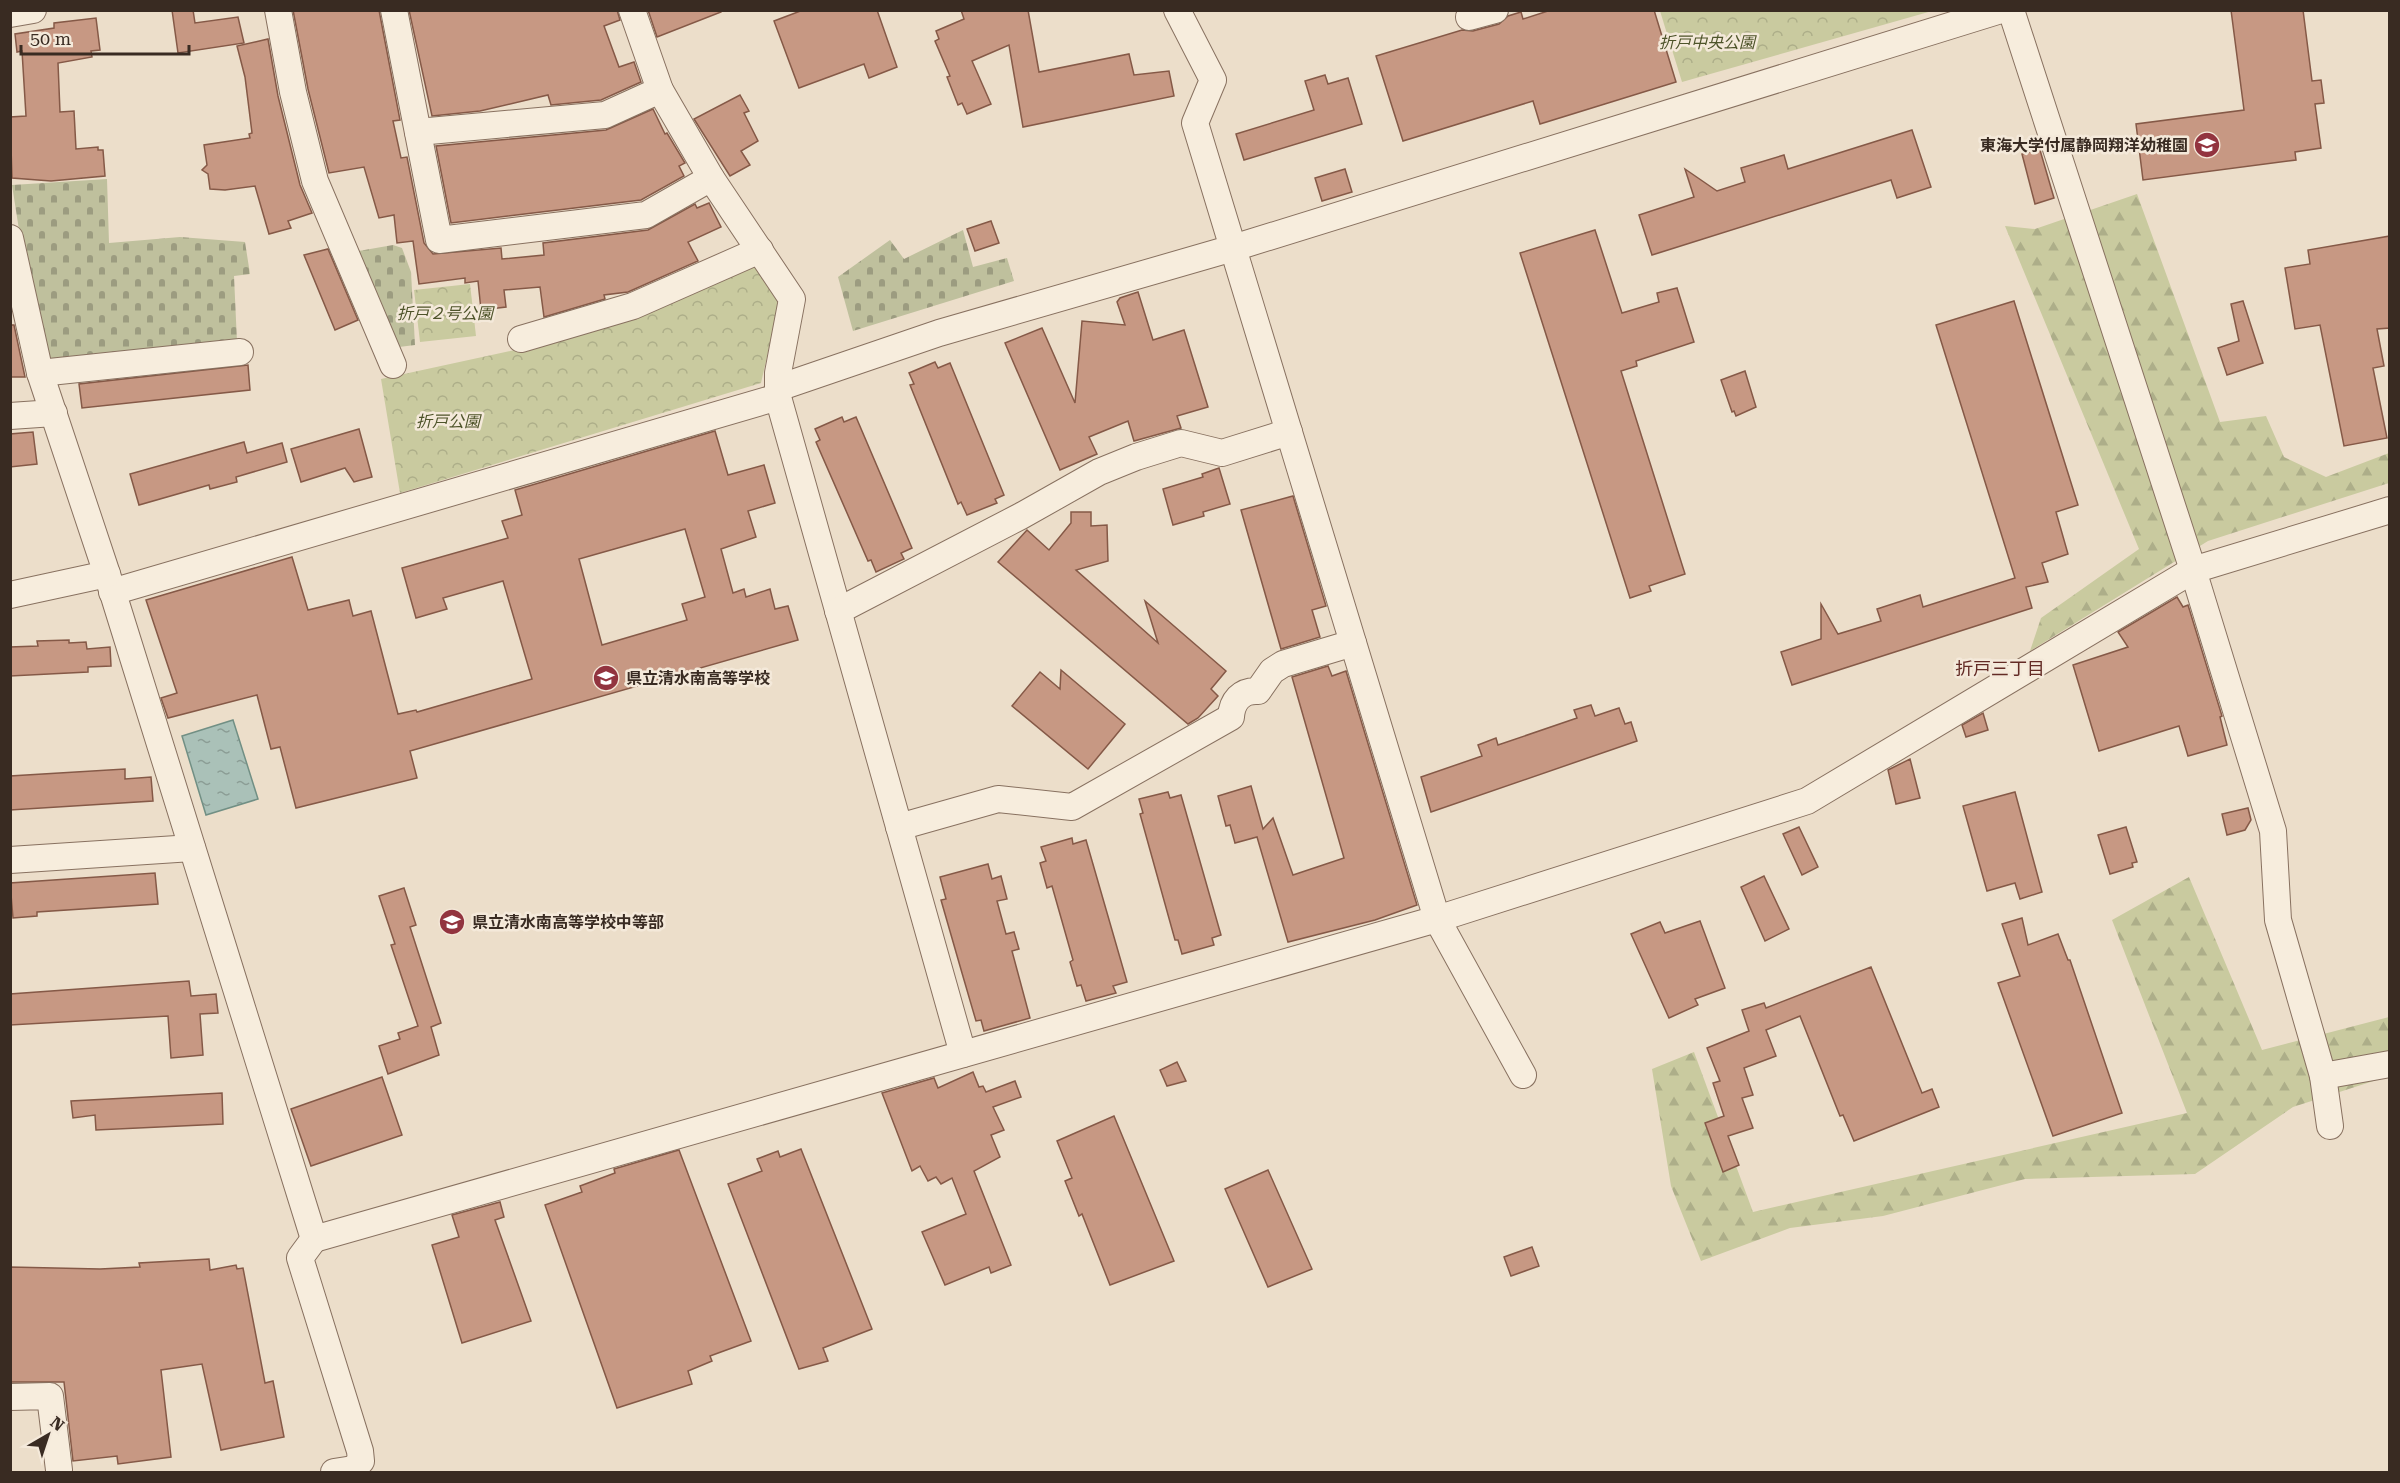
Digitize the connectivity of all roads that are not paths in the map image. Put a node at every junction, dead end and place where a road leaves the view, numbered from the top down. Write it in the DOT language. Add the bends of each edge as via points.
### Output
graph roads {
  1 [pos="33,10"];
  2 [pos="278,10"];
  3 [pos="393,10"];
  4 [pos="632,10"];
  5 [pos="1177,10"];
  6 [pos="1495,10"];
  7 [pos="2001,10"];
  8 [pos="2010,10"];
  9 [pos="10,14"];
  10 [pos="1469,18"];
  11 [pos="660,90"];
  12 [pos="418,132"];
  13 [pos="711,178"];
  14 [pos="10,238"];
  15 [pos="1233,248"];
  16 [pos="760,250"];
  17 [pos="521,339"];
  18 [pos="240,352"];
  19 [pos="393,365"];
  20 [pos="40,373"];
  21 [pos="778,392"];
  22 [pos="54,413"];
  23 [pos="10,416"];
  24 [pos="1289,432"];
  25 [pos="2390,510"];
  26 [pos="2193,570"];
  27 [pos="110,583"];
  28 [pos="10,595"];
  29 [pos="838,611"];
  30 [pos="1353,643"];
  31 [pos="899,827"];
  32 [pos="192,848"];
  33 [pos="10,860"];
  34 [pos="1437,919"];
  35 [pos="963,1054"];
  36 [pos="2390,1064"];
  37 [pos="1523,1076"];
  38 [pos="2323,1076"];
  39 [pos="2330,1126"];
  40 [pos="314,1239"];
  41 [pos="10,1397"];
  42 [pos="59,1470"];
  43 [pos="334,1473"];
  1 -- 9 [label="street"];
  2 -- 19 [label="street" via="292,92 315,181"];
  3 -- 12 [label="street"];
  4 -- 11 [label="street"];
  5 -- 15 [label="street" via="1213,80 1195,123"];
  6 -- 10 [label="street"];
  7 -- 15 [label="street"];
  8 -- 26 [label="street"];
  11 -- 12 [label="street" via="605,115"];
  11 -- 13 [label="street"];
  12 -- 13 [label="street" via="439,240 646,215"];
  13 -- 16 [label="street"];
  14 -- 20 [label="street"];
  15 -- 21 [label="street" via="939,333"];
  15 -- 24 [label="street"];
  16 -- 17 [label="street" via="633,306"];
  16 -- 21 [label="street" via="792,299"];
  18 -- 20 [label="street"];
  20 -- 22 [label="street"];
  21 -- 27 [label="street"];
  21 -- 29 [label="street"];
  22 -- 23 [label="street"];
  22 -- 27 [label="street"];
  24 -- 29 [label="street" via="1222,453 1181,443 1136,457 1099,472"];
  24 -- 30 [label="street"];
  25 -- 26 [label="street"];
  26 -- 34 [label="street" via="1807,801"];
  26 -- 38 [label="street" via="2273,831 2278,920"];
  27 -- 28 [label="street"];
  27 -- 32 [label="street"];
  29 -- 31 [label="street"];
  30 -- 31 [label="street" via="1282,664 1258,691 1249,690 1239,696 1231,717 1072,807 998,799"];
  30 -- 34 [label="street"];
  31 -- 35 [label="street"];
  32 -- 33 [label="street"];
  32 -- 40 [label="street"];
  34 -- 35 [label="street"];
  34 -- 37 [label="street"];
  35 -- 40 [label="street"];
  36 -- 38 [label="street"];
  38 -- 39 [label="street"];
  40 -- 43 [label="street" via="300,1258 361,1461 353,1468"];
  41 -- 42 [label="street" via="50,1396"];
}
